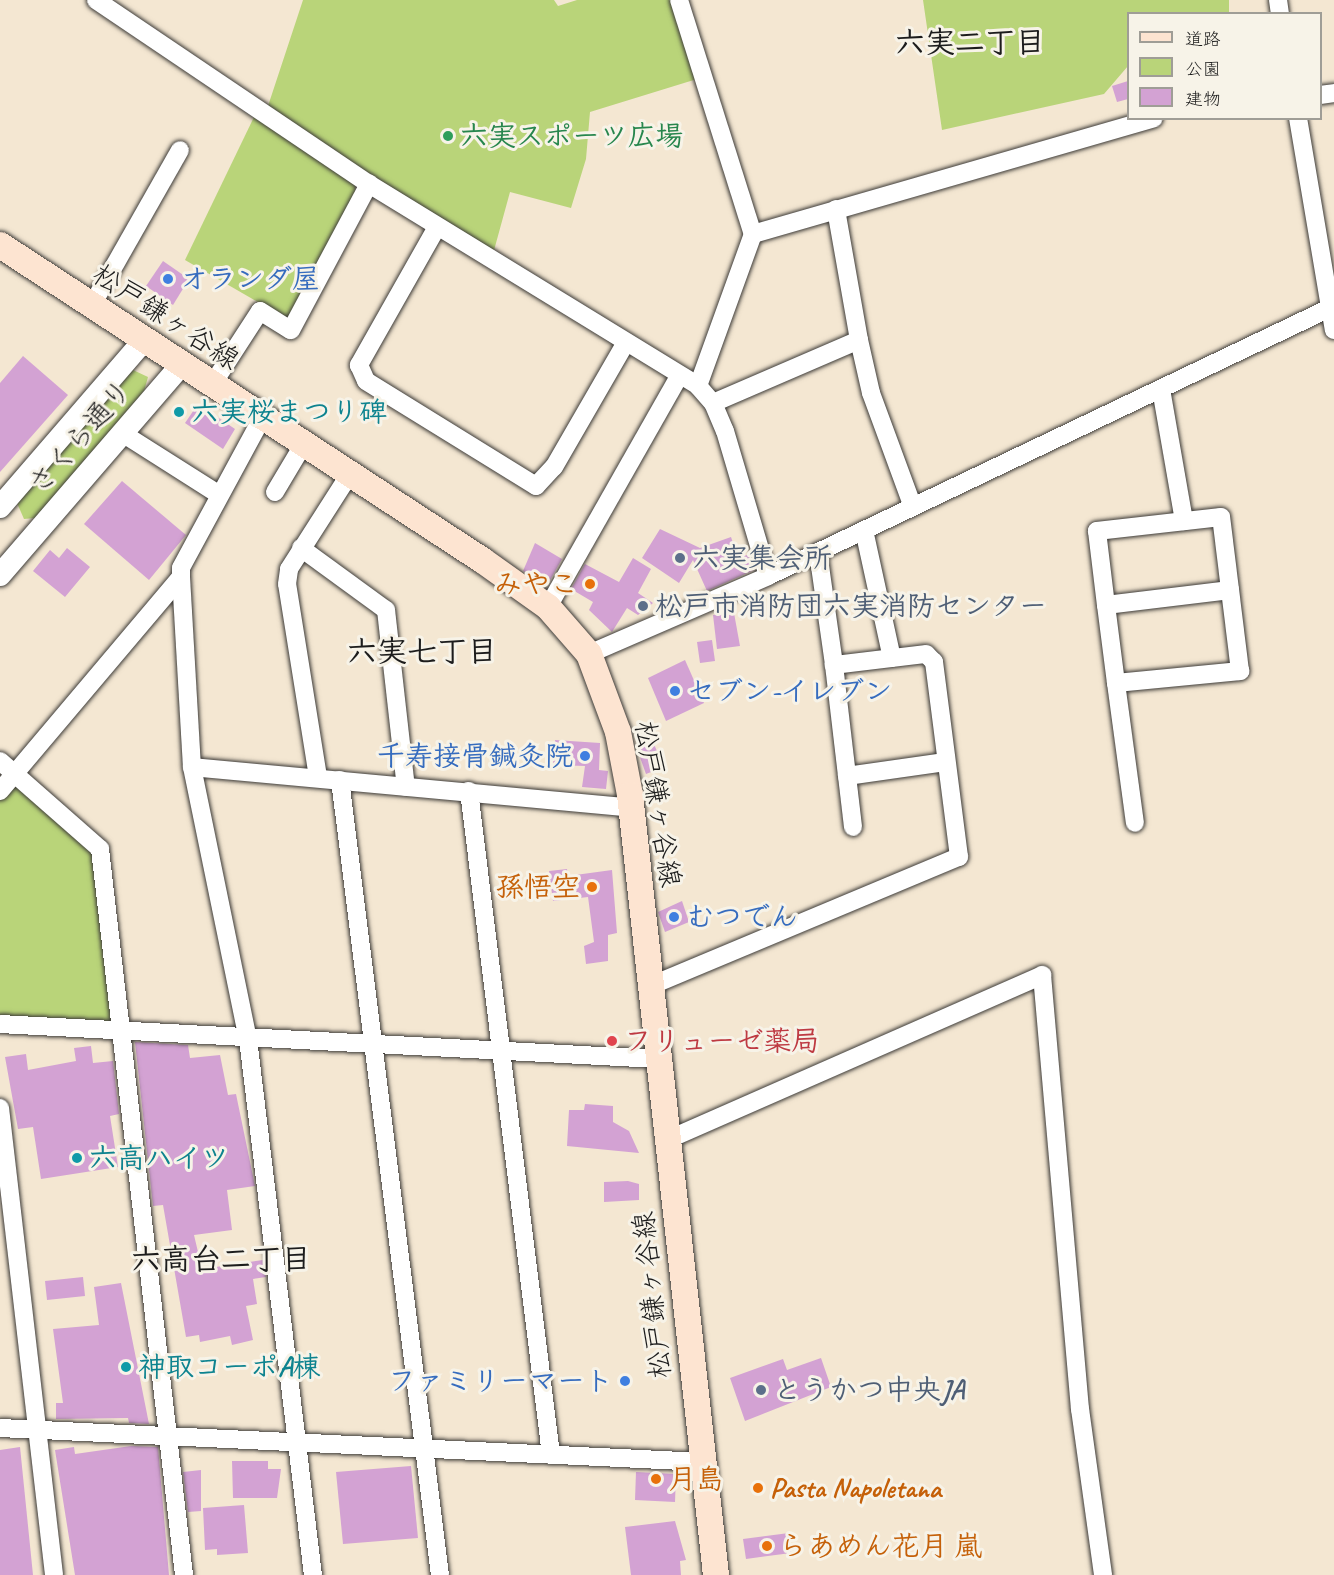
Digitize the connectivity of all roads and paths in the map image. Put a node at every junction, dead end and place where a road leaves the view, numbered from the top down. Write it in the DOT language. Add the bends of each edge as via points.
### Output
graph roads {
  1 [pos="96,0"];
  2 [pos="679,0"];
  3 [pos="1147,120"];
  4 [pos="1298,120"];
  5 [pos="180,150"];
  6 [pos="369,184"];
  7 [pos="836,208"];
  8 [pos="437,227"];
  9 [pos="753,234"];
  10 [pos="0,245"];
  11 [pos="92,305"];
  12 [pos="1332,307"];
  13 [pos="1334,330"];
  14 [pos="144,340"];
  15 [pos="859,340"];
  16 [pos="625,344"];
  17 [pos="181,365"];
  18 [pos="679,376"];
  19 [pos="212,384"];
  20 [pos="698,386"];
  21 [pos="1161,389"];
  22 [pos="713,403"];
  23 [pos="262,418"];
  24 [pos="122,434"];
  25 [pos="303,445"];
  26 [pos="349,474"];
  27 [pos="275,492"];
  28 [pos="218,494"];
  29 [pos="0,507"];
  30 [pos="913,507"];
  31 [pos="1184,521"];
  32 [pos="864,530"];
  33 [pos="301,548"];
  34 [pos="818,552"];
  35 [pos="0,575"];
  36 [pos="768,576"];
  37 [pos="181,577"];
  38 [pos="1230,590"];
  39 [pos="1106,605"];
  40 [pos="548,607"];
  41 [pos="589,654"];
  42 [pos="892,658"];
  43 [pos="834,666"];
  44 [pos="1116,683"];
  45 [pos="0,761"];
  46 [pos="945,762"];
  47 [pos="192,767"];
  48 [pos="15,773"];
  49 [pos="847,776"];
  50 [pos="318,777"];
  51 [pos="340,780"];
  52 [pos="406,787"];
  53 [pos="0,791"];
  54 [pos="469,791"];
  55 [pos="631,808"];
  56 [pos="1135,823"];
  57 [pos="853,827"];
  58 [pos="650,986"];
  59 [pos="0,1024"];
  60 [pos="121,1031"];
  61 [pos="248,1039"];
  62 [pos="374,1044"];
  63 [pos="503,1052"];
  64 [pos="657,1059"];
  65 [pos="0,1108"];
  66 [pos="667,1140"];
  67 [pos="0,1428"];
  68 [pos="38,1430"];
  69 [pos="167,1436"];
  70 [pos="297,1443"];
  71 [pos="424,1449"];
  72 [pos="551,1455"];
  73 [pos="703,1462"];
  74 [pos="54,1575"];
  75 [pos="184,1575"];
  76 [pos="313,1575"];
  77 [pos="440,1575"];
  78 [pos="715,1575"];
  79 [pos="1103,1575"];
  1 -- 6 [label="street"];
  2 -- 9 [label="street"];
  3 -- 7 [label="street"];
  4 -- 12 [label="street"];
  5 -- 11 [label="street"];
  6 -- 8 [label="street"];
  6 -- 19 [label="street" via="291,330 260,311"];
  7 -- 9 [label="street"];
  7 -- 15 [label="street"];
  8 -- 16 [label="street"];
  8 -- 16 [label="street" via="359,365 366,381 536,486 543,485"];
  9 -- 20 [label="street"];
  10 -- 11 [label="main road, 松戸鎌ヶ谷線"];
  11 -- 14 [label="main road, 松戸鎌ヶ谷線"];
  12 -- 13 [label="street"];
  12 -- 21 [label="street"];
  14 -- 17 [label="main road, 松戸鎌ヶ谷線"];
  14 -- 29 [label="street, さくら通り"];
  15 -- 22 [label="street"];
  15 -- 30 [label="street" via="871,393"];
  16 -- 18 [label="street"];
  17 -- 19 [label="main road, 松戸鎌ヶ谷線"];
  17 -- 24 [label="street, さくら通り"];
  18 -- 20 [label="street"];
  18 -- 40 [label="street"];
  19 -- 23 [label="main road, 松戸鎌ヶ谷線"];
  20 -- 22 [label="street"];
  21 -- 30 [label="street"];
  21 -- 31 [label="street"];
  22 -- 36 [label="street"];
  23 -- 25 [label="main road, 松戸鎌ヶ谷線"];
  23 -- 28 [label="street"];
  24 -- 28 [label="street"];
  24 -- 35 [label="street, さくら通り"];
  25 -- 26 [label="main road, 松戸鎌ヶ谷線"];
  25 -- 27 [label="street"];
  26 -- 33 [label="street"];
  26 -- 40 [label="main road, 松戸鎌ヶ谷線"];
  28 -- 37 [label="street"];
  30 -- 32 [label="street"];
  31 -- 38 [label="street" via="1221,517"];
  31 -- 39 [label="street" via="1097,531"];
  32 -- 34 [label="street"];
  32 -- 42 [label="street"];
  33 -- 50 [label="street" via="287,584"];
  33 -- 52 [label="street" via="386,610"];
  34 -- 36 [label="street"];
  34 -- 43 [label="street"];
  36 -- 41 [label="street"];
  37 -- 47 [label="street"];
  37 -- 48 [label="street"];
  38 -- 39 [label="street"];
  38 -- 44 [label="street" via="1240,671"];
  39 -- 44 [label="street"];
  40 -- 41 [label="main road, 松戸鎌ヶ谷線"];
  41 -- 55 [label="main road, 松戸鎌ヶ谷線" via="618,732"];
  42 -- 43 [label="street"];
  42 -- 46 [label="street" via="926,654 934,662"];
  43 -- 49 [label="street"];
  44 -- 56 [label="street"];
  45 -- 48 [label="street"];
  46 -- 49 [label="street"];
  46 -- 58 [label="street" via="959,857"];
  47 -- 50 [label="street"];
  47 -- 61 [label="street"];
  48 -- 53 [label="street"];
  48 -- 60 [label="street" via="100,849"];
  49 -- 57 [label="street"];
  50 -- 51 [label="street"];
  51 -- 52 [label="street"];
  51 -- 62 [label="street"];
  52 -- 54 [label="street"];
  54 -- 55 [label="street"];
  54 -- 63 [label="street"];
  55 -- 58 [label="main road, 松戸鎌ヶ谷線"];
  58 -- 64 [label="main road, 松戸鎌ヶ谷線"];
  59 -- 60 [label="street"];
  60 -- 61 [label="street"];
  60 -- 69 [label="street"];
  61 -- 62 [label="street"];
  61 -- 70 [label="street"];
  62 -- 63 [label="street"];
  62 -- 71 [label="street"];
  63 -- 64 [label="street"];
  63 -- 72 [label="street"];
  64 -- 66 [label="main road, 松戸鎌ヶ谷線"];
  65 -- 68 [label="street"];
  66 -- 73 [label="main road, 松戸鎌ヶ谷線"];
  66 -- 79 [label="street" via="1042,975 1080,1409"];
  67 -- 68 [label="street"];
  68 -- 69 [label="street"];
  68 -- 74 [label="street"];
  69 -- 70 [label="street"];
  69 -- 75 [label="street"];
  70 -- 71 [label="street"];
  70 -- 76 [label="street"];
  71 -- 72 [label="street"];
  71 -- 77 [label="street"];
  72 -- 73 [label="street"];
  73 -- 78 [label="main road, 松戸鎌ヶ谷線"];
}
